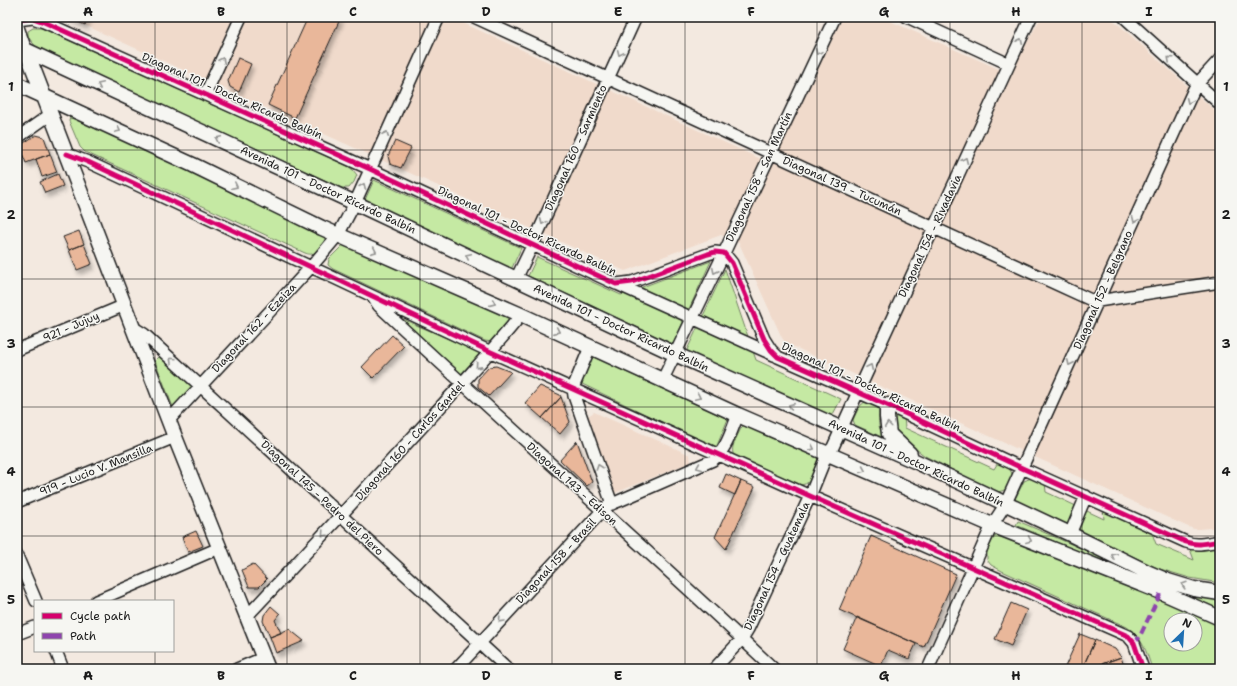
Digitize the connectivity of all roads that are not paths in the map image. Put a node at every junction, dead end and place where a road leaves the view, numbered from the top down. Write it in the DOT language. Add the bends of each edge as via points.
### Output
graph roads {
  1 [pos="241,17"];
  2 [pos="439,17"];
  3 [pos="474,17"];
  4 [pos="636,17"];
  5 [pos="835,17"];
  6 [pos="907,17"];
  7 [pos="1031,17"];
  8 [pos="1124,17"];
  9 [pos="17,20"];
  10 [pos="17,24"];
  11 [pos="22,48"];
  12 [pos="1220,59"];
  13 [pos="1009,64"];
  14 [pos="608,78"];
  15 [pos="17,84"];
  16 [pos="1197,84"];
  17 [pos="205,95"];
  18 [pos="44,97"];
  19 [pos="1220,104"];
  20 [pos="51,114"];
  21 [pos="17,138"];
  22 [pos="770,153"];
  23 [pos="67,154"];
  24 [pos="370,169"];
  25 [pos="355,203"];
  26 [pos="934,228"];
  27 [pos="338,235"];
  28 [pos="533,244"];
  29 [pos="724,253"];
  30 [pos="311,267"];
  31 [pos="516,279"];
  32 [pos="1220,282"];
  33 [pos="616,284"];
  34 [pos="373,297"];
  35 [pos="1098,302"];
  36 [pos="125,305"];
  37 [pos="521,315"];
  38 [pos="692,318"];
  39 [pos="134,328"];
  40 [pos="590,347"];
  41 [pos="17,350"];
  42 [pos="491,352"];
  43 [pos="675,354"];
  44 [pos="778,357"];
  45 [pos="662,381"];
  46 [pos="462,384"];
  47 [pos="200,386"];
  48 [pos="573,388"];
  49 [pos="858,392"];
  50 [pos="887,405"];
  51 [pos="738,415"];
  52 [pos="169,420"];
  53 [pos="842,428"];
  54 [pos="175,437"];
  55 [pos="827,454"];
  56 [pos="719,456"];
  57 [pos="917,462"];
  58 [pos="1022,468"];
  59 [pos="810,496"];
  60 [pos="1086,496"];
  61 [pos="17,502"];
  62 [pos="612,504"];
  63 [pos="1005,505"];
  64 [pos="602,511"];
  65 [pos="341,516"];
  66 [pos="992,525"];
  67 [pos="1070,534"];
  68 [pos="1220,541"];
  69 [pos="219,548"];
  70 [pos="17,556"];
  71 [pos="974,568"];
  72 [pos="1220,593"];
  73 [pos="36,600"];
  74 [pos="98,600"];
  75 [pos="247,616"];
  76 [pos="1220,618"];
  77 [pos="34,627"];
  78 [pos="17,634"];
  79 [pos="742,639"];
  80 [pos="480,643"];
  81 [pos="56,652"];
  82 [pos="266,664"];
  83 [pos="63,669"];
  84 [pos="237,669"];
  85 [pos="456,669"];
  86 [pos="508,669"];
  87 [pos="714,669"];
  88 [pos="774,669"];
  89 [pos="928,669"];
  90 [pos="1143,669"];
  17 -- 1 [label="street, one-way"];
  24 -- 2 [label="street, Diagonal 162 - Ezeiza, one-way"];
  3 -- 14 [label="street, Diagonal 139 - Tucumán"];
  4 -- 14 [label="street, Diagonal 160 - Sarmiento, one-way"];
  5 -- 22 [label="street, Diagonal 158 - San Martín, one-way"];
  6 -- 13 [label="street"];
  13 -- 7 [label="street, Diagonal 154 - Rivadavia, one-way"];
  16 -- 8 [label="street, one-way"];
  9 -- 17 [label="street, Diagonal 101 - Doctor Ricardo Balbín" via="33,18 44,22"];
  10 -- 11 [label="street"];
  11 -- 18 [label="main road"];
  25 -- 11 [label="main road, Avenida 101 - Doctor Ricardo Balbín, one-way"];
  12 -- 16 [label="street, Diagonal 152 - Belgrano"];
  26 -- 13 [label="street, Diagonal 154 - Rivadavia, one-way"];
  14 -- 22 [label="street, Diagonal 139 - Tucumán"];
  14 -- 28 [label="street, Diagonal 160 - Sarmiento, one-way"];
  15 -- 18 [label="main road"];
  16 -- 19 [label="street"];
  16 -- 35 [label="street, Diagonal 152 - Belgrano, one-way"];
  17 -- 24 [label="street, Diagonal 101 - Doctor Ricardo Balbín"];
  18 -- 20 [label="main road"];
  18 -- 27 [label="main road, one-way"];
  20 -- 21 [label="street"];
  20 -- 23 [label="main road"];
  22 -- 26 [label="street, Diagonal 139 - Tucumán"];
  22 -- 29 [label="street, Diagonal 158 - San Martín"];
  23 -- 30 [label="street"];
  23 -- 36 [label="main road"];
  25 -- 24 [label="street, Diagonal 162 - Ezeiza, one-way"];
  24 -- 28 [label="street, Diagonal 101 - Doctor Ricardo Balbín"];
  25 -- 27 [label="street, Diagonal 162 - Ezeiza"];
  31 -- 25 [label="main road, Avenida 101 - Doctor Ricardo Balbín, one-way"];
  26 -- 35 [label="street, Diagonal 139 - Tucumán"];
  49 -- 26 [label="street, Diagonal 154 - Rivadavia, one-way"];
  27 -- 30 [label="street, Diagonal 162 - Ezeiza"];
  27 -- 37 [label="main road, one-way"];
  28 -- 31 [label="street, Diagonal 160 - Sarmiento"];
  28 -- 33 [label="street, Diagonal 101 - Doctor Ricardo Balbín"];
  29 -- 33 [label="street, Diagonal 101 - Doctor Ricardo Balbín" via="708,254 632,282"];
  29 -- 38 [label="street, Diagonal 158 - San Martín, one-way"];
  29 -- 44 [label="street, Diagonal 101 - Doctor Ricardo Balbín" via="732,264 764,339"];
  30 -- 34 [label="street"];
  30 -- 47 [label="street, Diagonal 162 - Ezeiza"];
  31 -- 43 [label="main road, Avenida 101 - Doctor Ricardo Balbín"];
  32 -- 35 [label="street"];
  33 -- 38 [label="street, Diagonal 101 - Doctor Ricardo Balbín"];
  34 -- 42 [label="street"];
  34 -- 46 [label="street, Diagonal 143 - Edison" via="379,306"];
  35 -- 58 [label="street, Diagonal 152 - Belgrano, one-way"];
  36 -- 39 [label="main road"];
  36 -- 41 [label="street, 921 - Jujuy"];
  37 -- 40 [label="main road, one-way"];
  37 -- 42 [label="street, Diagonal 160 - Carlos Gardel"];
  38 -- 43 [label="street, Diagonal 158 - San Martín"];
  38 -- 44 [label="street, Diagonal 101 - Doctor Ricardo Balbín"];
  47 -- 39 [label="street, Diagonal 145 - Pedro del Piero, one-way" via="144,334"];
  39 -- 52 [label="main road"];
  40 -- 45 [label="main road"];
  40 -- 48 [label="street"];
  42 -- 46 [label="street, Diagonal 160 - Carlos Gardel, one-way"];
  42 -- 48 [label="street"];
  43 -- 45 [label="street, Diagonal 158 - San Martín"];
  53 -- 43 [label="main road, Avenida 101 - Doctor Ricardo Balbín, one-way"];
  44 -- 49 [label="street, Diagonal 101 - Doctor Ricardo Balbín"];
  45 -- 51 [label="main road, one-way"];
  46 -- 64 [label="street, Diagonal 143 - Edison"];
  46 -- 65 [label="street, Diagonal 160 - Carlos Gardel"];
  47 -- 52 [label="street, Diagonal 162 - Ezeiza"];
  47 -- 65 [label="street, Diagonal 145 - Pedro del Piero"];
  48 -- 56 [label="street"];
  62 -- 48 [label="street, one-way"];
  49 -- 50 [label="street, Diagonal 101 - Doctor Ricardo Balbín"];
  49 -- 53 [label="street, Diagonal 154 - Rivadavia"];
  57 -- 50 [label="main road, one-way" via="889,434"];
  50 -- 58 [label="street, Diagonal 101 - Doctor Ricardo Balbín"];
  51 -- 55 [label="main road, one-way"];
  51 -- 56 [label="street"];
  52 -- 54 [label="main road"];
  53 -- 55 [label="street, Diagonal 154 - Rivadavia"];
  53 -- 57 [label="main road, Avenida 101 - Doctor Ricardo Balbín"];
  54 -- 61 [label="street, 919 - Lucio V. Mansilla"];
  54 -- 69 [label="main road"];
  55 -- 59 [label="street, Diagonal 154 - Guatemala"];
  55 -- 66 [label="main road, one-way"];
  56 -- 59 [label="street"];
  56 -- 62 [label="street, Diagonal 158 - Brasil, one-way"];
  57 -- 63 [label="main road, Avenida 101 - Doctor Ricardo Balbín"];
  58 -- 60 [label="street, Diagonal 101 - Doctor Ricardo Balbín"];
  58 -- 63 [label="street, Diagonal 152 - Belgrano"];
  59 -- 71 [label="street"];
  59 -- 79 [label="street, Diagonal 154 - Guatemala"];
  60 -- 67 [label="street"];
  60 -- 68 [label="street, Diagonal 101 - Doctor Ricardo Balbín" via="1192,544"];
  62 -- 64 [label="street, Diagonal 158 - Brasil"];
  63 -- 66 [label="street, Diagonal 152 - Belgrano"];
  63 -- 67 [label="main road, Avenida 101 - Doctor Ricardo Balbín"];
  64 -- 79 [label="street, Diagonal 143 - Edison"];
  64 -- 80 [label="street, Diagonal 158 - Brasil, one-way"];
  65 -- 75 [label="street, Diagonal 160 - Carlos Gardel, one-way"];
  65 -- 80 [label="street, Diagonal 145 - Pedro del Piero"];
  66 -- 71 [label="street, Diagonal 152 - Belgrano"];
  66 -- 76 [label="main road, one-way"];
  72 -- 67 [label="main road, Avenida 101 - Doctor Ricardo Balbín, one-way" via="1194,588 1149,573"];
  69 -- 74 [label="street"];
  69 -- 75 [label="main road"];
  70 -- 73 [label="street"];
  71 -- 89 [label="street, Diagonal 152 - Belgrano"];
  71 -- 90 [label="street" via="1128,636 1134,643"];
  75 -- 82 [label="main road"];
  77 -- 78 [label="street"];
  79 -- 87 [label="street, Diagonal 154 - Guatemala"];
  79 -- 88 [label="street, Diagonal 143 - Edison"];
  80 -- 85 [label="street, Diagonal 158 - Brasil"];
  80 -- 86 [label="street, Diagonal 145 - Pedro del Piero"];
  81 -- 83 [label="street"];
  82 -- 84 [label="street"];
}
